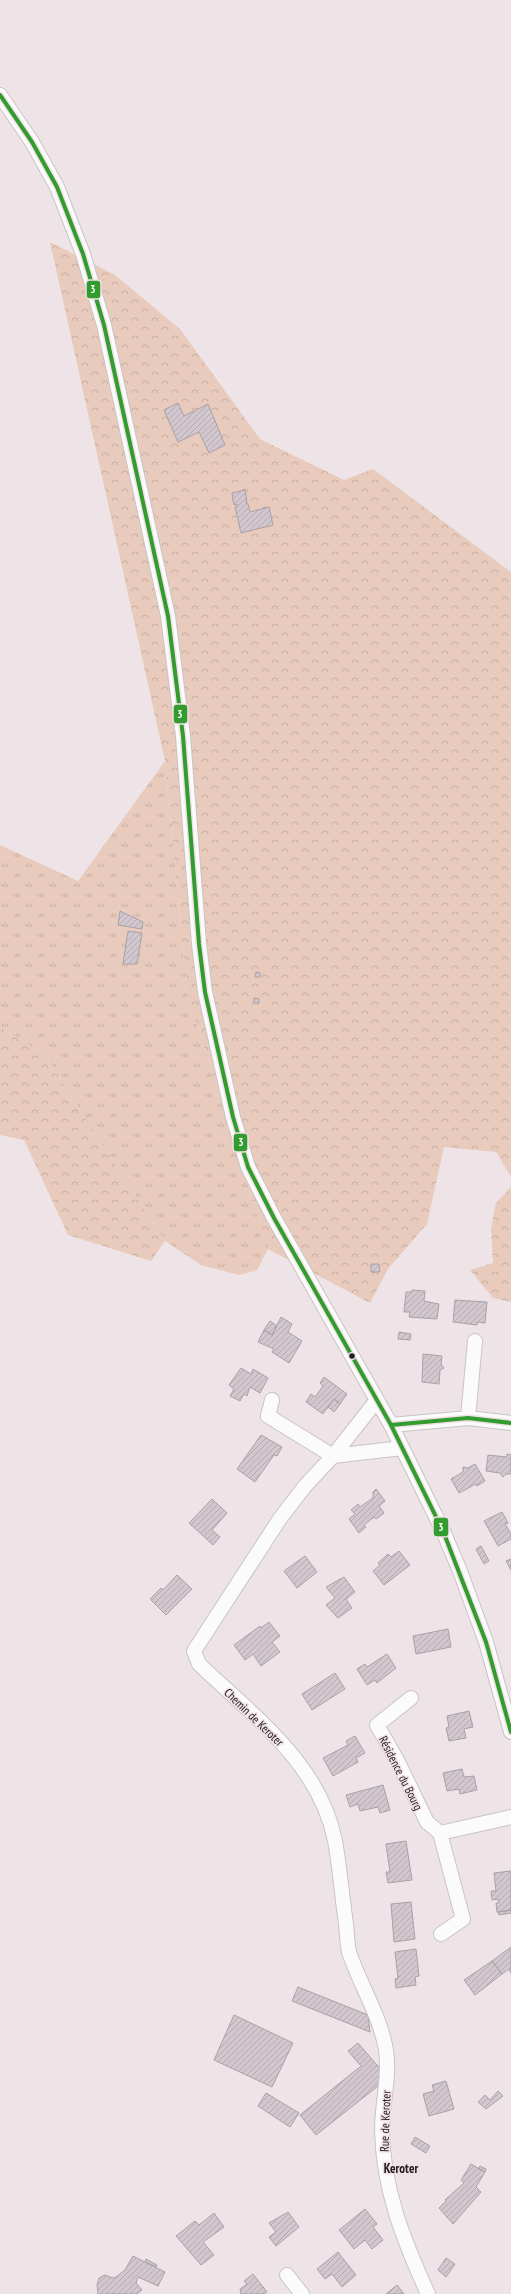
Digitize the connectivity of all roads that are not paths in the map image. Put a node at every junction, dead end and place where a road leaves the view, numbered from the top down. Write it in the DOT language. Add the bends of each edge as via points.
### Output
graph roads {
  1 [pos="0,94"];
  2 [pos="475,1341"];
  3 [pos="272,1400"];
  4 [pos="377,1400"];
  5 [pos="468,1418"];
  6 [pos="511,1422"];
  7 [pos="391,1425"];
  8 [pos="402,1448"];
  9 [pos="333,1456"];
  10 [pos="411,1698"];
  11 [pos="511,1732"];
  12 [pos="511,1817"];
  13 [pos="440,1833"];
  14 [pos="441,1934"];
  15 [pos="376,2014"];
  16 [pos="286,2274"];
  17 [pos="302,2294"];
  18 [pos="428,2294"];
  1 -- 4 [label="street" via="32,142 57,187 84,254 104,325 168,616 183,736 204,985 233,1117 246,1160 274,1218"];
  2 -- 5 [label="street"];
  3 -- 9 [label="street" via="268,1416"];
  4 -- 7 [label="street"];
  4 -- 9 [label="street, Chemin de Keroter"];
  5 -- 6 [label="street"];
  5 -- 7 [label="street"];
  7 -- 8 [label="street"];
  8 -- 9 [label="street"];
  8 -- 11 [label="street" via="460,1571 488,1648"];
  9 -- 15 [label="street, Chemin de Keroter" via="305,1486 279,1520 194,1651 199,1664 290,1752 305,1769 317,1790 335,1840 349,1951"];
  10 -- 13 [label="street, Résidence du Bourg" via="377,1725 398,1762 426,1822"];
  12 -- 13 [label="street"];
  13 -- 14 [label="street" via="463,1919"];
  15 -- 18 [label="street, Rue de Keroter" via="386,2051 382,2129 390,2195 403,2236"];
  16 -- 17 [label="street"];
}
